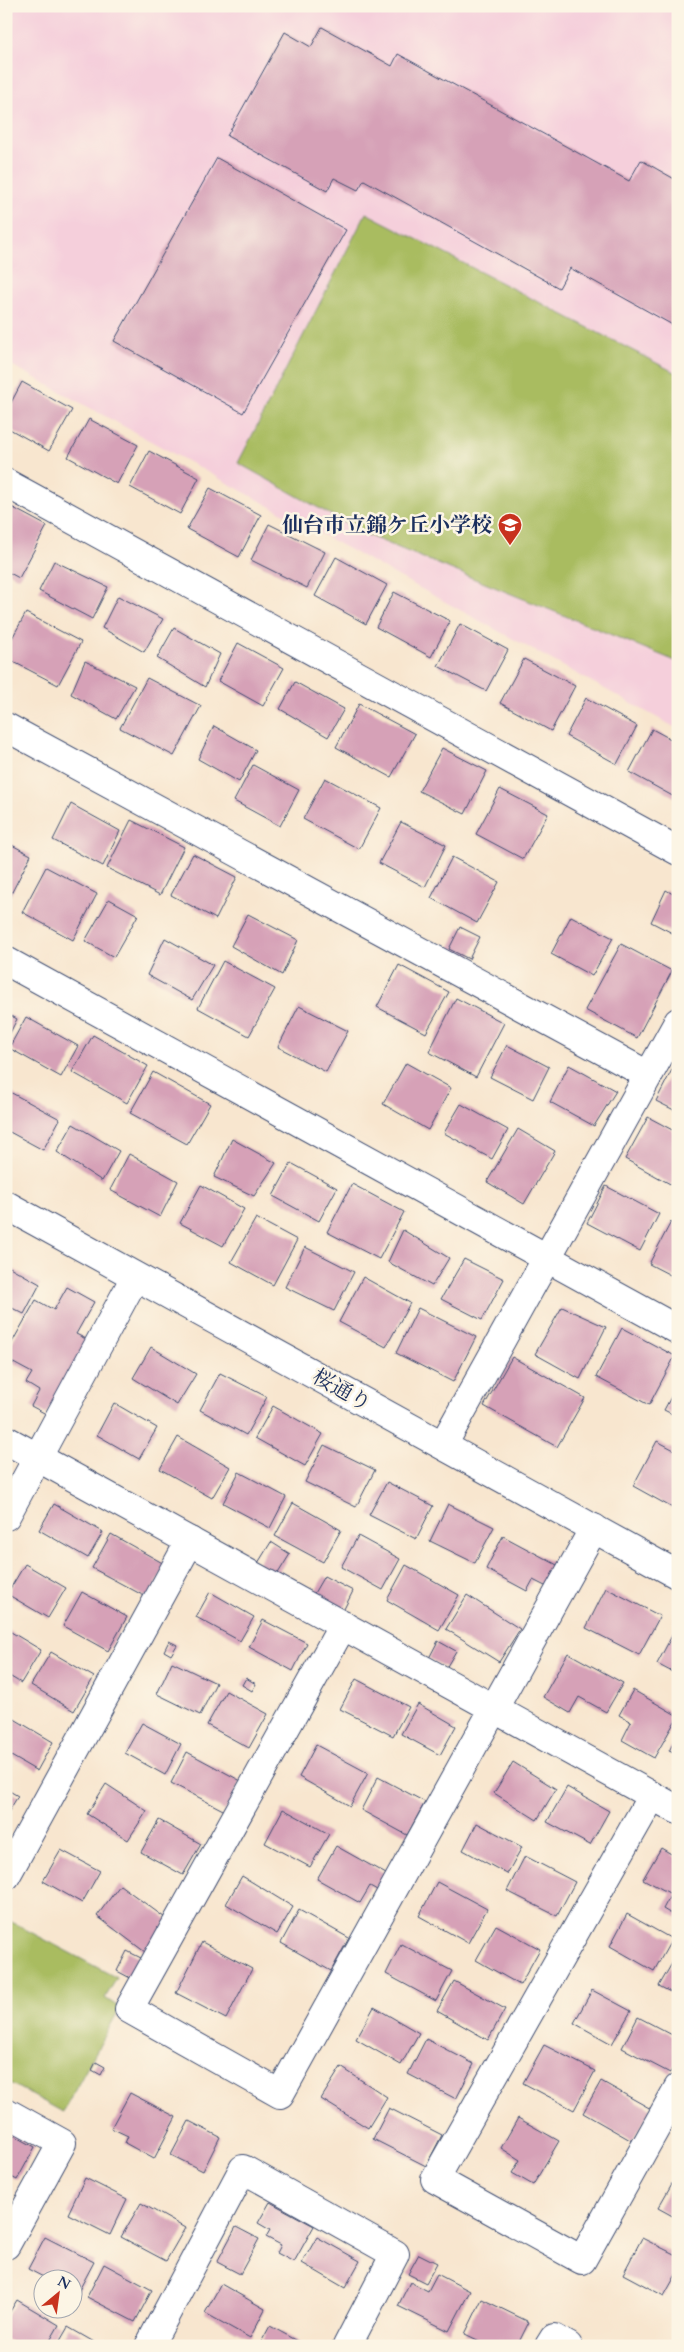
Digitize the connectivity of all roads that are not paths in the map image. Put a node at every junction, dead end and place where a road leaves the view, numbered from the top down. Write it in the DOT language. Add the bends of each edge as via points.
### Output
graph roads {
  1 [pos="6,483"];
  2 [pos="6,726"];
  3 [pos="678,850"];
  4 [pos="6,961"];
  5 [pos="678,1022"];
  6 [pos="648,1075"];
  7 [pos="6,1205"];
  8 [pos="546,1257"];
  9 [pos="135,1277"];
  10 [pos="678,1330"];
  11 [pos="6,1440"];
  12 [pos="443,1445"];
  13 [pos="39,1458"];
  14 [pos="6,1516"];
  15 [pos="594,1528"];
  16 [pos="190,1541"];
  17 [pos="678,1575"];
  18 [pos="343,1625"];
  19 [pos="495,1709"];
  20 [pos="652,1796"];
  21 [pos="678,1810"];
  22 [pos="6,1876"];
  23 [pos="678,2088"];
  24 [pos="6,2112"];
  25 [pos="6,2245"];
  26 [pos="148,2346"];
  27 [pos="347,2346"];
  28 [pos="549,2346"];
  29 [pos="568,2346"];
  1 -- 3 [label="street"];
  2 -- 6 [label="street"];
  4 -- 8 [label="street"];
  5 -- 6 [label="street"];
  6 -- 8 [label="street"];
  7 -- 9 [label="street, 桜通り"];
  8 -- 10 [label="street"];
  8 -- 12 [label="street"];
  9 -- 12 [label="street, 桜通り"];
  9 -- 13 [label="street"];
  11 -- 13 [label="street"];
  12 -- 15 [label="street, 桜通り"];
  13 -- 14 [label="street"];
  13 -- 16 [label="street"];
  15 -- 17 [label="street, 桜通り"];
  15 -- 19 [label="street"];
  16 -- 18 [label="street"];
  16 -- 22 [label="street"];
  18 -- 19 [label="street"];
  18 -- 19 [label="street" via="129,2009 280,2094"];
  19 -- 20 [label="street"];
  20 -- 21 [label="street"];
  20 -- 23 [label="street" via="435,2179 582,2260"];
  24 -- 25 [label="street" via="62,2143"];
  26 -- 27 [label="street" via="243,2168 396,2254"];
  28 -- 29 [label="street" via="554,2338"];
}
